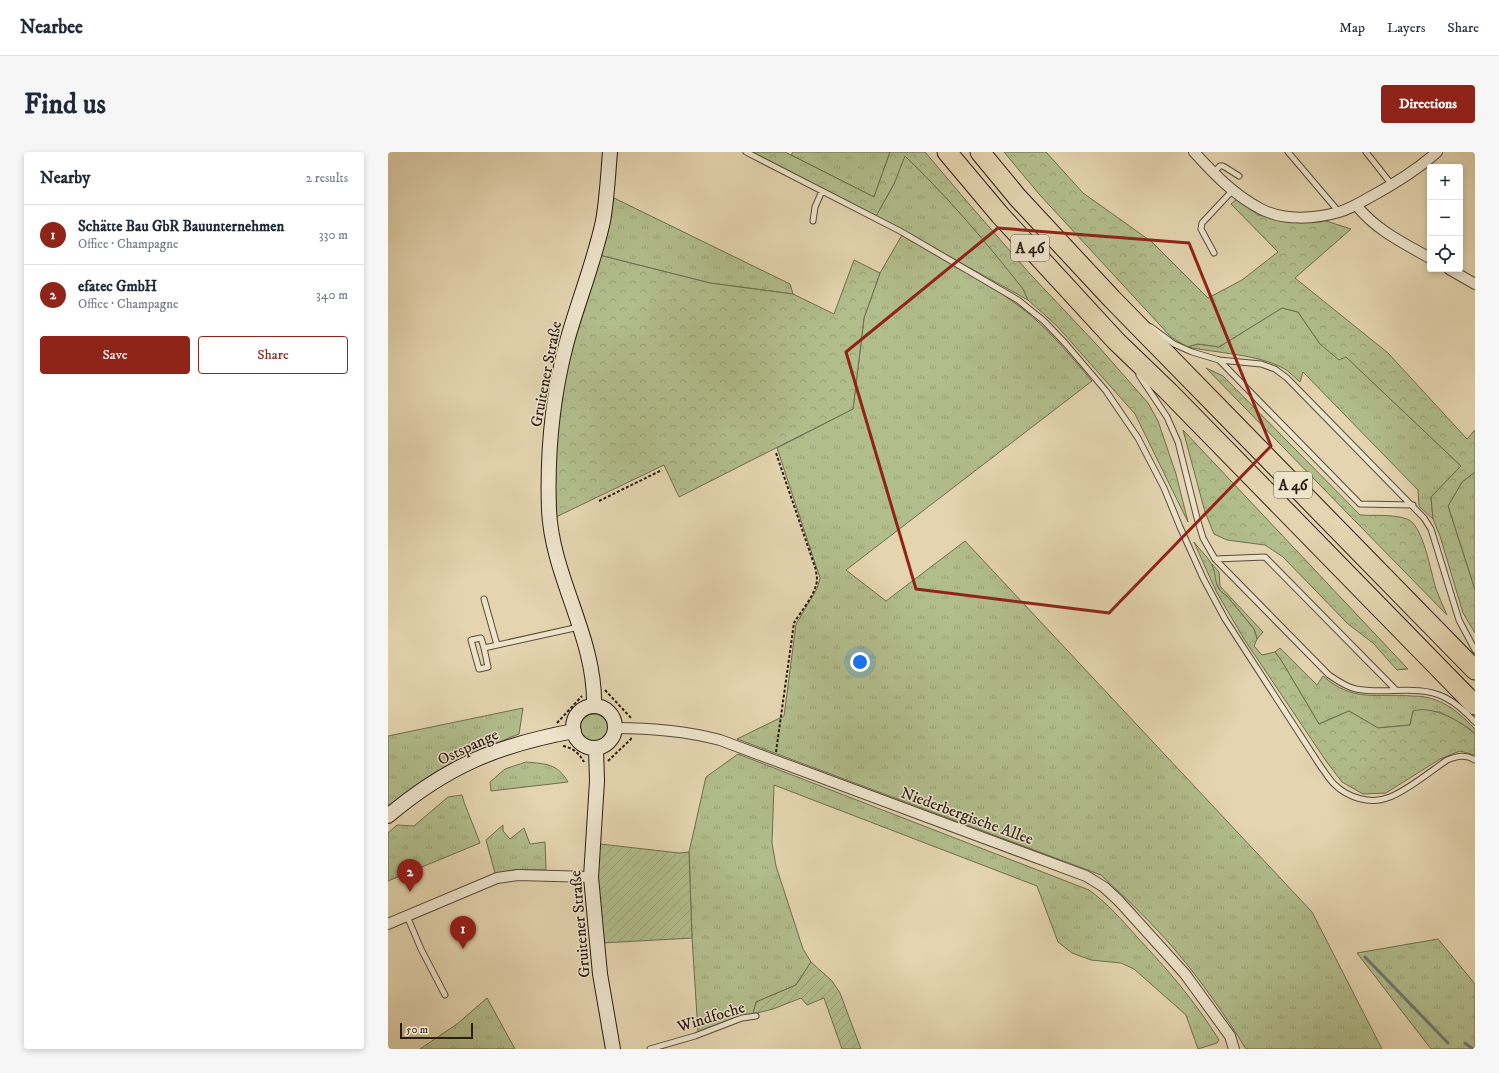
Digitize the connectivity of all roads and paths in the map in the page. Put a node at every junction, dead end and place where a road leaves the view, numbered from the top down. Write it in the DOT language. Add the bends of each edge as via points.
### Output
graph roads {
  1 [pos="610,152"];
  2 [pos="746,152"];
  3 [pos="947,152"];
  4 [pos="980,152"];
  5 [pos="1194,152"];
  6 [pos="1288,152"];
  7 [pos="1366,152"];
  8 [pos="1437,152"];
  9 [pos="1213,173"];
  10 [pos="1239,176"];
  11 [pos="1392,185"];
  12 [pos="822,191"];
  13 [pos="1232,191"];
  14 [pos="1356,205"];
  15 [pos="1339,212"];
  16 [pos="813,221"];
  17 [pos="1214,253"];
  18 [pos="1427,256"];
  19 [pos="1453,272"];
  20 [pos="1475,284"];
  21 [pos="1112,299"];
  22 [pos="1136,316"];
  23 [pos="1148,325"];
  24 [pos="1116,341"];
  25 [pos="1219,360"];
  26 [pos="1133,366"];
  27 [pos="1137,372"];
  28 [pos="776,453"];
  29 [pos="662,470"];
  30 [pos="599,501"];
  31 [pos="1413,505"];
  32 [pos="1215,559"];
  33 [pos="484,599"];
  34 [pos="580,627"];
  35 [pos="497,645"];
  36 [pos="484,648"];
  37 [pos="1475,650"];
  38 [pos="1475,670"];
  39 [pos="1396,690"];
  40 [pos="1475,705"];
  41 [pos="594,706"];
  42 [pos="1475,722"];
  43 [pos="615,728"];
  44 [pos="574,731"];
  45 [pos="596,748"];
  46 [pos="1475,760"];
  47 [pos="775,761"];
  48 [pos="388,816"];
  49 [pos="591,877"];
  50 [pos="407,916"];
  51 [pos="388,924"];
  52 [pos="445,995"];
  53 [pos="756,1016"];
  54 [pos="1232,1048"];
  55 [pos="612,1049"];
  56 [pos="650,1049"];
  1 -- 34 [label="main road, Gruitener Straße" via="603,220 566,346 556,392 550,441 549,511 556,556"];
  2 -- 12 [label="lane"];
  3 -- 24 [label="highway, A 46" via="1000,215"];
  4 -- 21 [label="highway, A 46" via="1018,198"];
  5 -- 9 [label="street"];
  6 -- 15 [label="lane"];
  7 -- 11 [label="lane"];
  8 -- 11 [label="street"];
  9 -- 10 [label="lane" via="1223,166"];
  9 -- 13 [label="street"];
  11 -- 14 [label="street"];
  12 -- 16 [label="lane" via="815,207"];
  12 -- 46 [label="lane" via="900,231 1018,300 1044,321 1092,373 1122,412 1149,458 1203,578 1225,619 1321,767 1342,792 1365,800 1390,798 1447,760 1457,756 1467,756"];
  13 -- 15 [label="street" via="1262,210 1287,216 1311,218"];
  13 -- 17 [label="lane" via="1202,223 1201,229"];
  14 -- 15 [label="street"];
  14 -- 18 [label="street" via="1365,217 1380,229"];
  19 -- 20 [label="street"];
  21 -- 22 [label="lane"];
  21 -- 38 [label="highway, A 46"];
  23 -- 25 [label="lane" via="1174,344"];
  24 -- 26 [label="lane"];
  24 -- 40 [label="highway, A 46"];
  25 -- 31 [label="lane" via="1261,364 1275,369 1287,378"];
  25 -- 31 [label="lane" via="1360,504"];
  27 -- 32 [label="lane" via="1167,417 1178,442 1196,518 1203,538"];
  28 -- 47 [label="path" via="818,580 794,623"];
  29 -- 30 [label="path"];
  31 -- 37 [label="lane" via="1431,529 1459,620"];
  32 -- 39 [label="lane" via="1329,675 1342,684 1356,689"];
  32 -- 39 [label="lane" via="1265,557"];
  33 -- 35 [label="lane"];
  34 -- 35 [label="lane"];
  34 -- 41 [label="main road, Gruitener Straße" via="595,691"];
  35 -- 36 [label="lane"];
  36 -- 36 [label="lane" via="481,638 472,640 479,669 488,667"];
  39 -- 42 [label="lane" via="1419,691 1443,697 1461,708"];
  41 -- 43 [label="main road" via="608,711"];
  41 -- 44 [label="main road" via="578,713 574,720"];
  43 -- 45 [label="main road" via="610,741"];
  43 -- 47 [label="street, Niederbergische Allee" via="705,736"];
  44 -- 45 [label="main road" via="575,737 581,743"];
  44 -- 48 [label="main road, Ostspange" via="485,755 424,787"];
  45 -- 49 [label="main road, Gruitener Straße" via="597,781"];
  47 -- 54 [label="street, Niederbergische Allee" via="1086,876 1104,887 1185,974 1230,1036"];
  49 -- 50 [label="street" via="518,875 498,878"];
  49 -- 55 [label="main road, Gruitener Straße" via="600,974"];
  50 -- 51 [label="street"];
  50 -- 52 [label="lane"];
  53 -- 56 [label="lane, Windfoche" via="742,1018 695,1036"];
}
